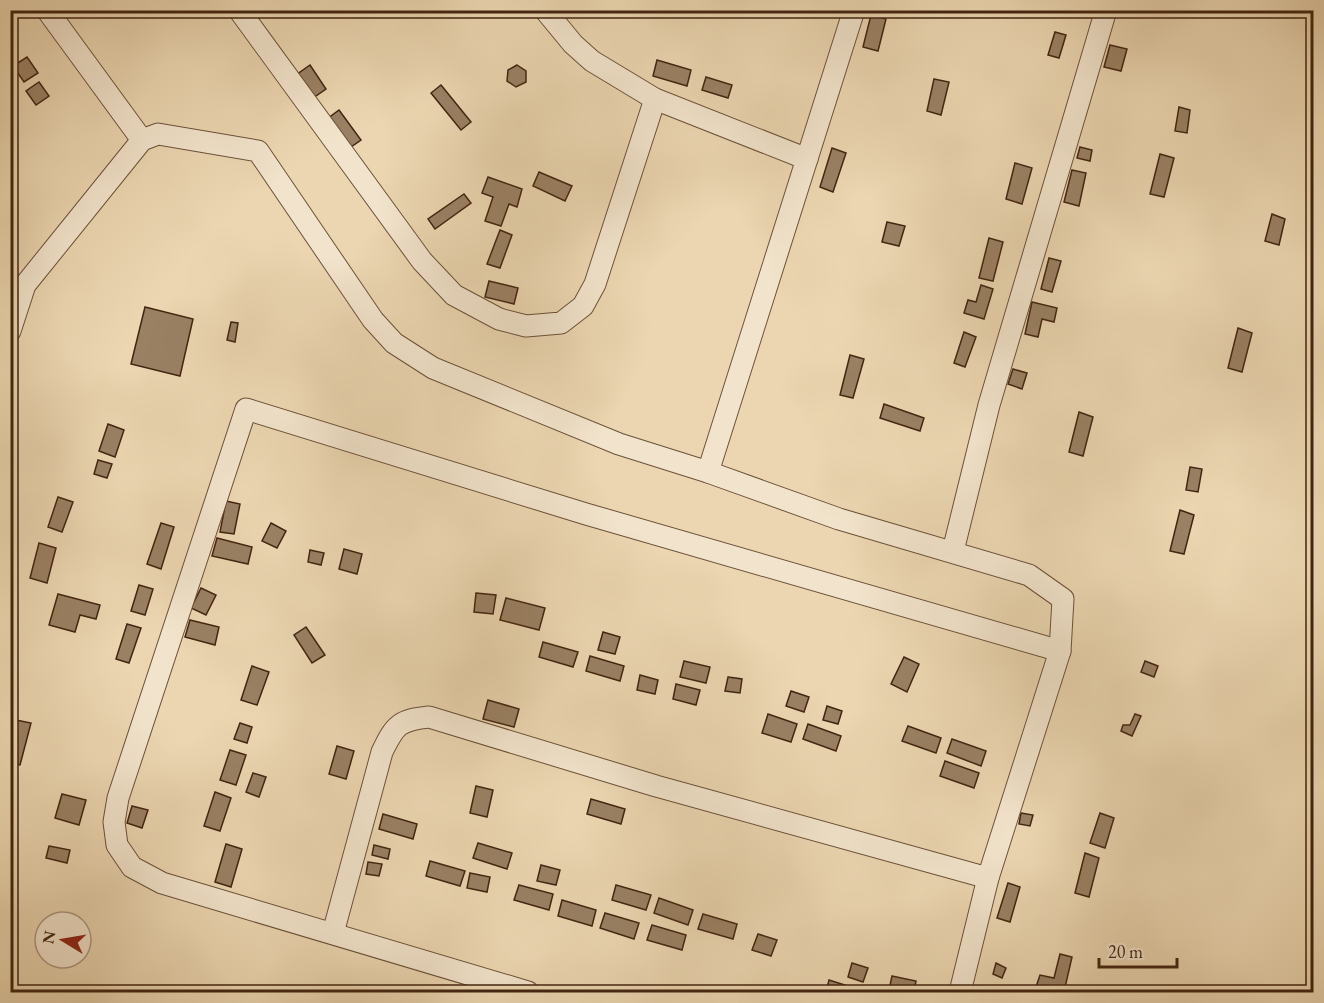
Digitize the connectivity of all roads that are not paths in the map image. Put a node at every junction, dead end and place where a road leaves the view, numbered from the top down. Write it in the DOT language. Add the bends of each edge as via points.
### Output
graph roads {
  1 [pos="47,10"];
  2 [pos="239,10"];
  3 [pos="545,10"];
  4 [pos="854,10"];
  5 [pos="1106,10"];
  6 [pos="656,99"];
  7 [pos="142,140"];
  8 [pos="807,159"];
  9 [pos="10,331"];
  10 [pos="708,472"];
  11 [pos="952,551"];
  12 [pos="1060,651"];
  13 [pos="988,878"];
  14 [pos="333,933"];
  15 [pos="528,993"];
  16 [pos="960,993"];
  1 -- 7 [label="street"];
  2 -- 6 [label="street" via="422,261 454,295 499,319 526,326 561,323 583,306 595,284"];
  3 -- 6 [label="street" via="592,61"];
  4 -- 8 [label="street"];
  5 -- 11 [label="street" via="989,405"];
  6 -- 8 [label="street"];
  7 -- 9 [label="street" via="25,285"];
  7 -- 10 [label="street" via="158,135 258,151 373,320 412,356 619,444"];
  8 -- 10 [label="street"];
  10 -- 11 [label="street" via="839,519"];
  11 -- 12 [label="street" via="1029,575 1063,598"];
  12 -- 13 [label="street"];
  12 -- 14 [label="street" via="586,514 246,409 118,798 114,822 117,845 132,867 162,883"];
  13 -- 14 [label="street" via="668,789 429,717 399,725 382,752"];
  13 -- 16 [label="street"];
  14 -- 15 [label="street"];
}
